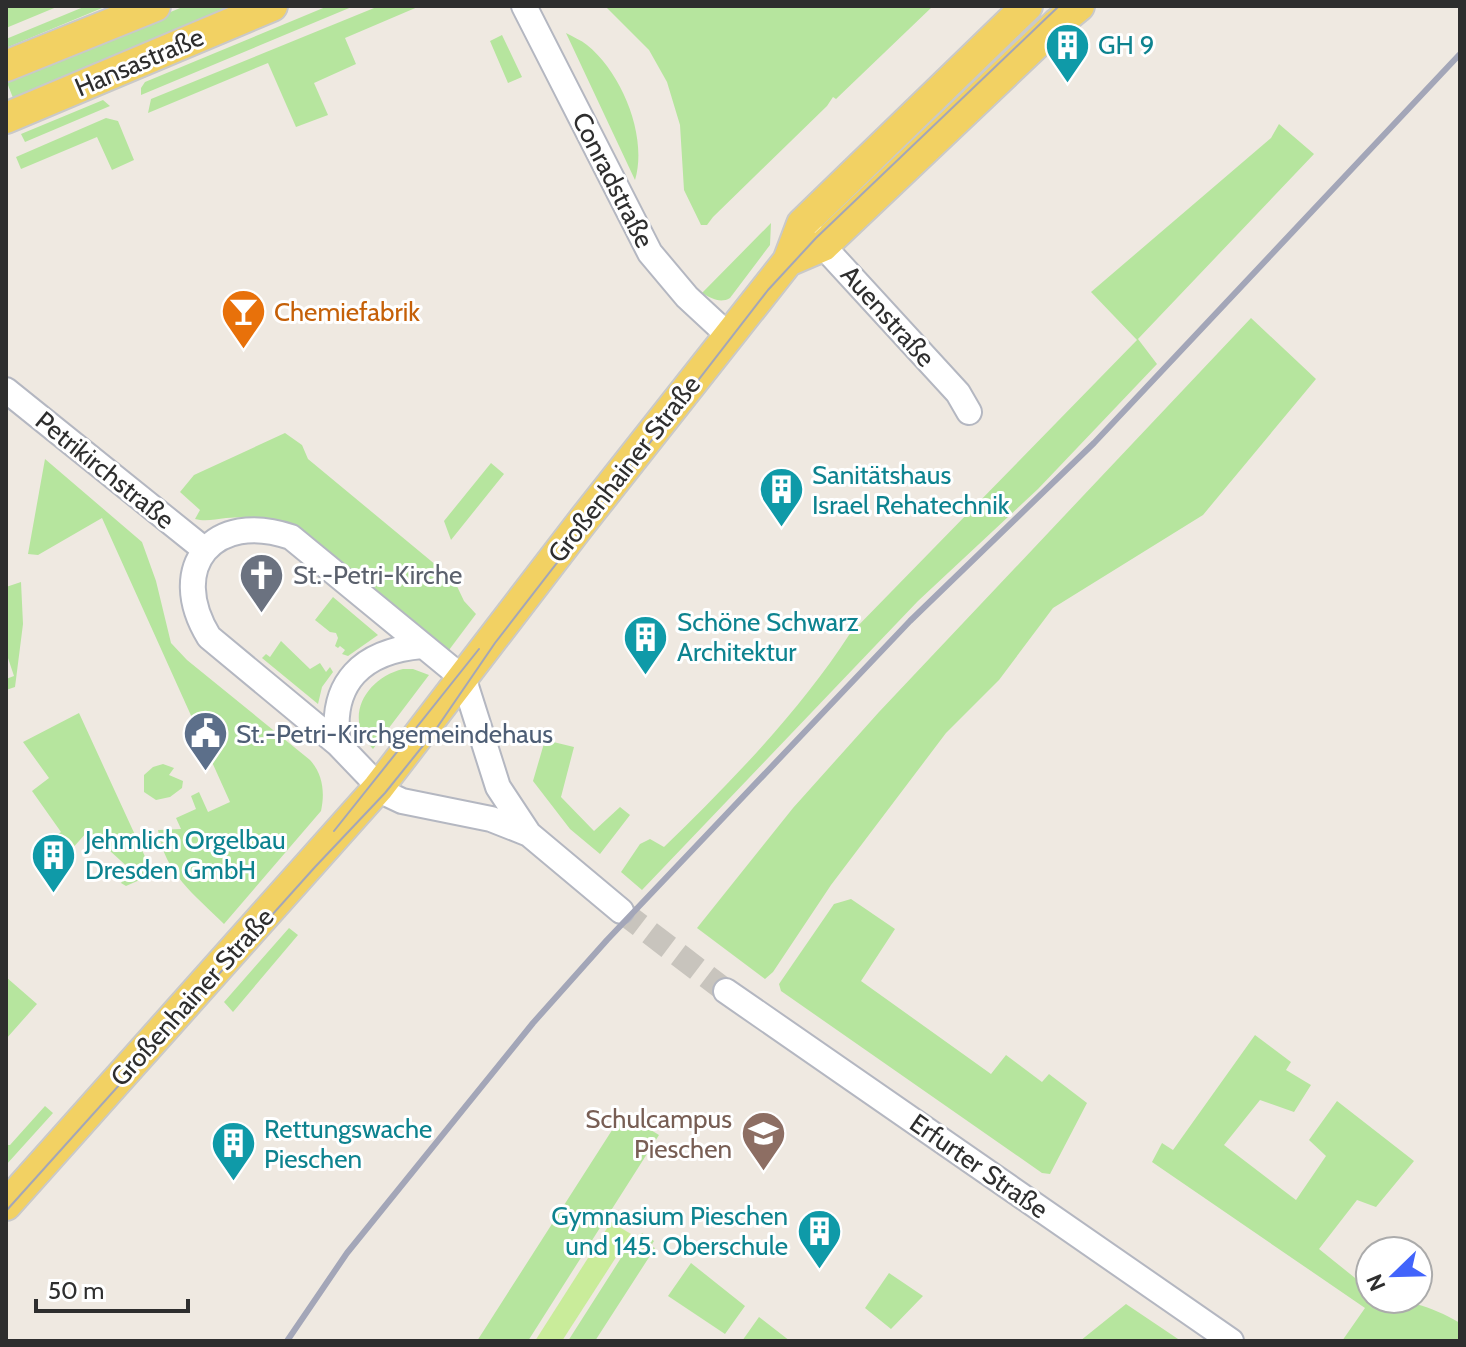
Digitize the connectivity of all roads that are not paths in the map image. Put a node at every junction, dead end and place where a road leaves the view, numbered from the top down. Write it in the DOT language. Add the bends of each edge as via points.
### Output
graph roads {
  1 [pos="155,6"];
  2 [pos="272,6"];
  3 [pos="524,6"];
  4 [pos="1027,6"];
  5 [pos="1079,6"];
  6 [pos="6,66"];
  7 [pos="6,118"];
  8 [pos="802,224"];
  9 [pos="823,246"];
  10 [pos="788,261"];
  11 [pos="728,335"];
  12 [pos="6,390"];
  13 [pos="969,412"];
  14 [pos="205,550"];
  15 [pos="422,646"];
  16 [pos="462,678"];
  17 [pos="338,744"];
  18 [pos="378,788"];
  19 [pos="529,834"];
  20 [pos="621,911"];
  21 [pos="726,991"];
  22 [pos="6,1205"];
  23 [pos="1231,1341"];
  1 -- 6 [label="main road, Hansastraße"];
  2 -- 7 [label="main road, Hansastraße"];
  3 -- 11 [label="street, Conradstraße" via="650,253"];
  4 -- 8 [label="main road, Großenhainer Straße"];
  5 -- 9 [label="main road, Großenhainer Straße"];
  8 -- 9 [label="street, Auenstraße"];
  8 -- 10 [label="main road, Großenhainer Straße"];
  9 -- 10 [label="main road, Großenhainer Straße"];
  9 -- 13 [label="street, Auenstraße" via="958,393"];
  10 -- 11 [label="main road, Großenhainer Straße"];
  11 -- 16 [label="main road, Großenhainer Straße"];
  12 -- 14 [label="street, Petrikirchstraße"];
  14 -- 15 [label="street" via="245,528 291,537"];
  14 -- 17 [label="street" via="194,569 193,596 197,618 209,637"];
  15 -- 16 [label="street"];
  15 -- 17 [label="street" via="376,656 352,674 335,721"];
  16 -- 18 [label="main road, Großenhainer Straße"];
  16 -- 19 [label="street" via="498,787"];
  17 -- 18 [label="street"];
  18 -- 19 [label="street" via="402,801 491,819"];
  18 -- 22 [label="main road, Großenhainer Straße"];
  19 -- 20 [label="street"];
  21 -- 23 [label="street, Erfurter Straße"];
}
